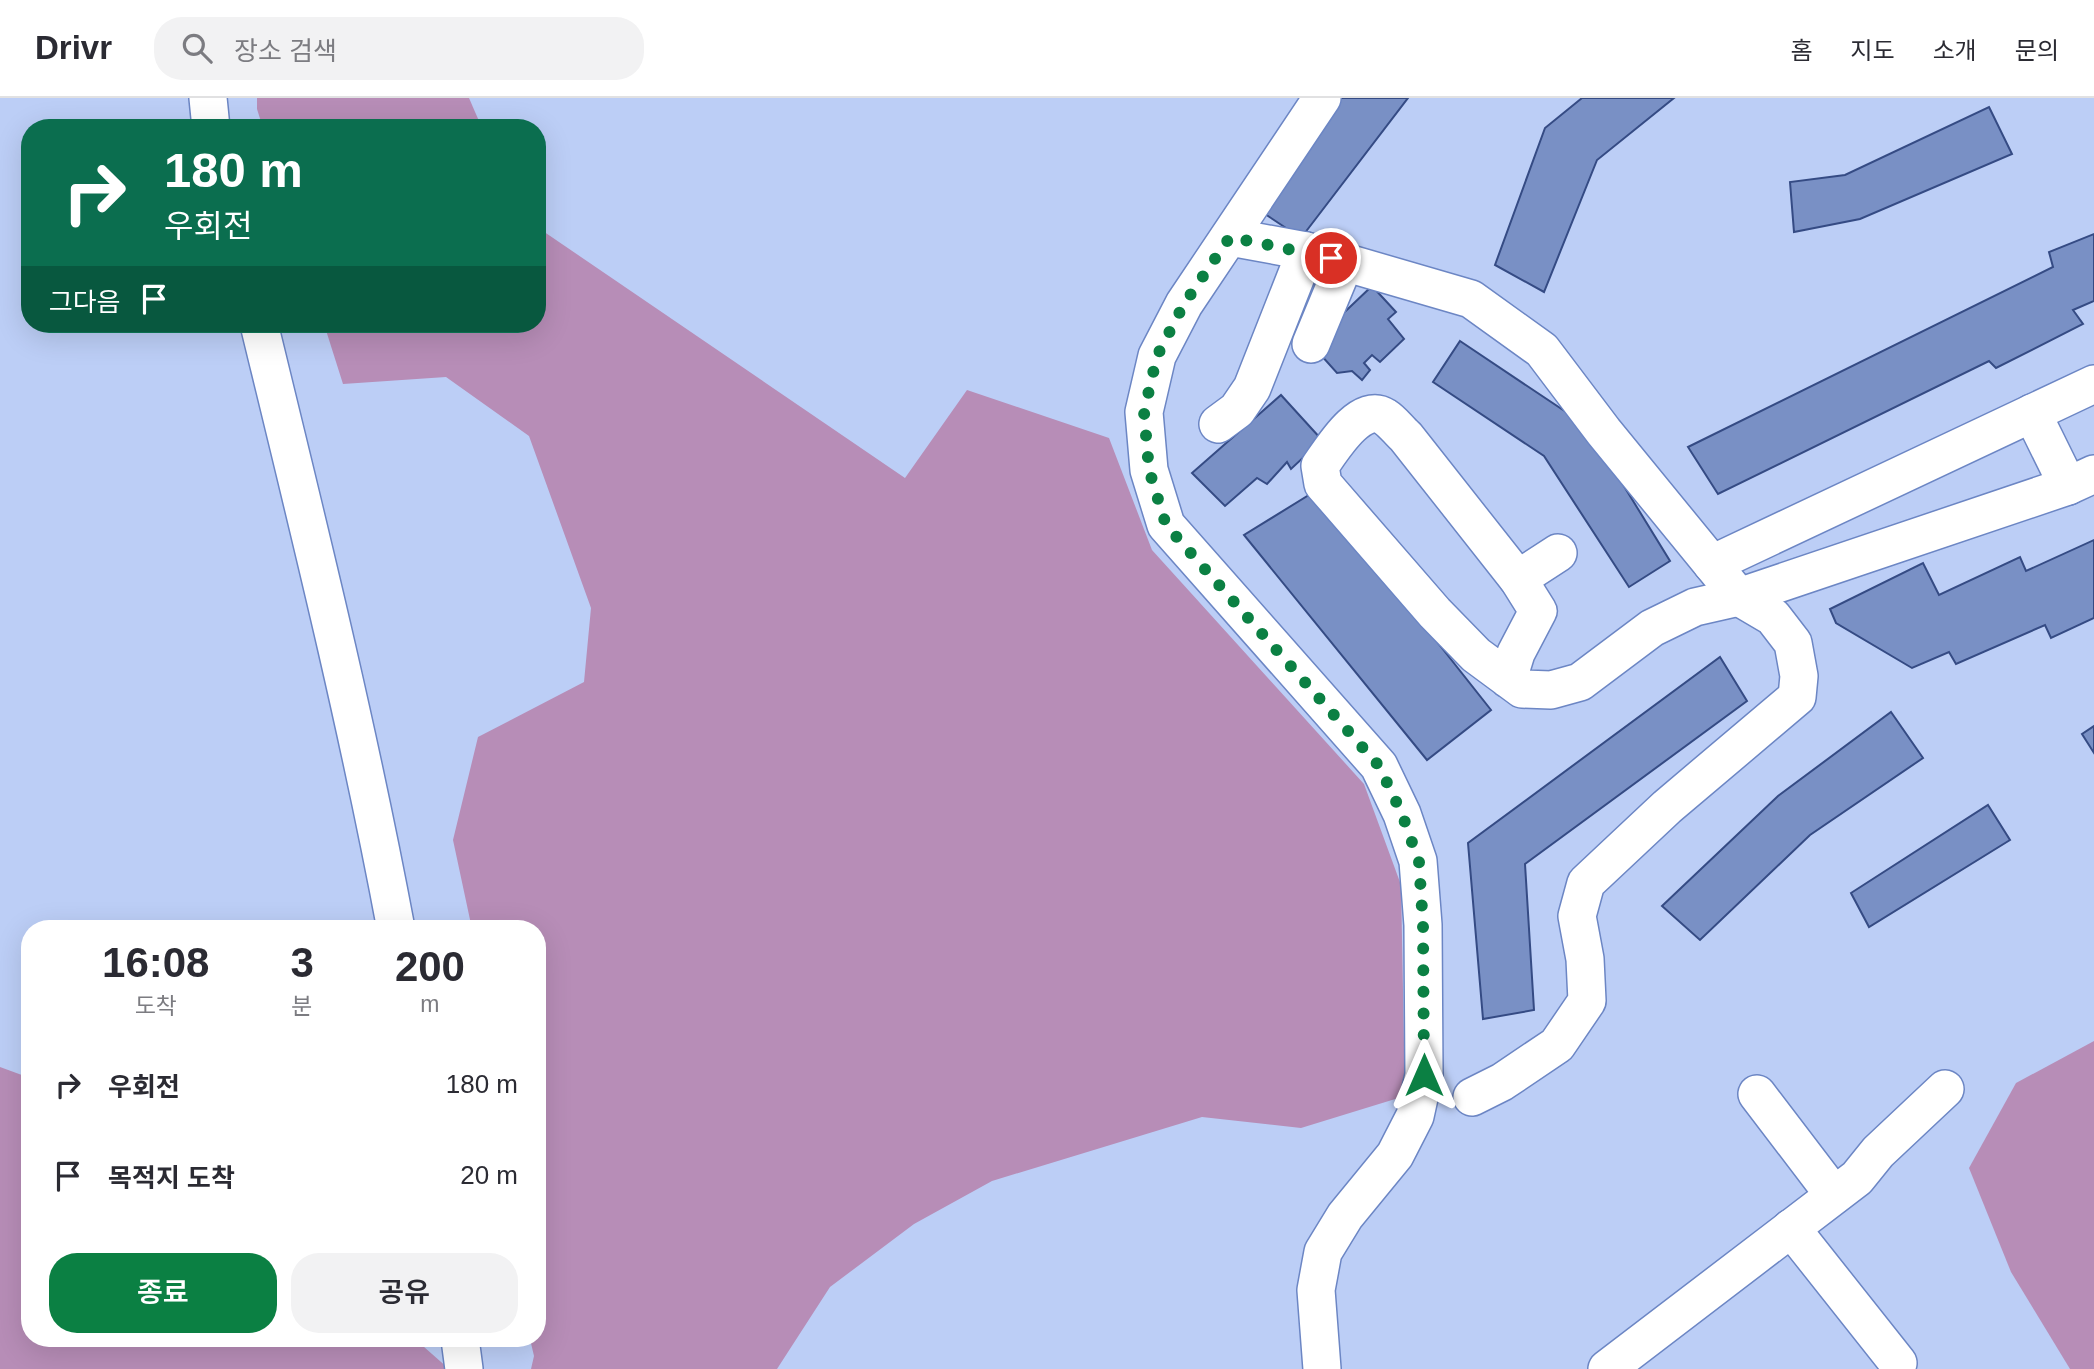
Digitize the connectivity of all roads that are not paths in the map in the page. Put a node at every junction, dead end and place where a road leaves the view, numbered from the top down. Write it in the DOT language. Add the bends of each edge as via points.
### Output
graph roads {
  1 [pos="208,98"];
  2 [pos="1322,98"];
  3 [pos="210,119"];
  4 [pos="1230,237"];
  5 [pos="1307,251"];
  6 [pos="1345,262"];
  7 [pos="261,333"];
  8 [pos="1311,344"];
  9 [pos="2094,384"];
  10 [pos="2032,413"];
  11 [pos="1218,424"];
  12 [pos="2081,480"];
  13 [pos="1558,553"];
  14 [pos="1712,564"];
  15 [pos="1518,579"];
  16 [pos="1740,597"];
  17 [pos="1508,679"];
  18 [pos="394,920"];
  19 [pos="1945,1089"];
  20 [pos="1757,1094"];
  21 [pos="1472,1097"];
  22 [pos="1834,1195"];
  23 [pos="1791,1228"];
  24 [pos="461,1347"];
  25 [pos="1898,1363"];
  26 [pos="464,1369"];
  27 [pos="1322,1369"];
  28 [pos="1607,1369"];
  1 -- 3 [label="street"];
  2 -- 4 [label="street"];
  4 -- 5 [label="street"];
  4 -- 27 [label="street" via="1184,304 1157,356 1144,412 1149,470 1166,525 1379,766 1419,862 1424,1075 1415,1116 1395,1155 1345,1216 1323,1252 1315,1290"];
  5 -- 6 [label="street"];
  5 -- 11 [label="street" via="1252,388 1237,410"];
  6 -- 8 [label="street"];
  6 -- 14 [label="street" via="1471,299 1542,350"];
  7 -- 18 [label="street" via="329,608"];
  9 -- 10 [label="street"];
  10 -- 12 [label="street"];
  10 -- 14 [label="street"];
  12 -- 16 [label="street"];
  13 -- 15 [label="street"];
  14 -- 16 [label="street"];
  15 -- 17 [label="street" via="1538,611"];
  15 -- 17 [label="street" via="1385,416 1373,413 1358,419 1320,466 1323,484 1436,613 1476,655"];
  16 -- 17 [label="street" via="1695,607 1652,628 1580,682 1551,691 1522,689"];
  16 -- 21 [label="street" via="1773,617 1793,643 1800,676 1797,697 1586,883 1577,916 1587,1001 1557,1045"];
  19 -- 22 [label="street" via="1857,1178"];
  20 -- 22 [label="street"];
  22 -- 23 [label="street"];
  23 -- 25 [label="street"];
  23 -- 28 [label="street"];
  24 -- 26 [label="street"];
}
